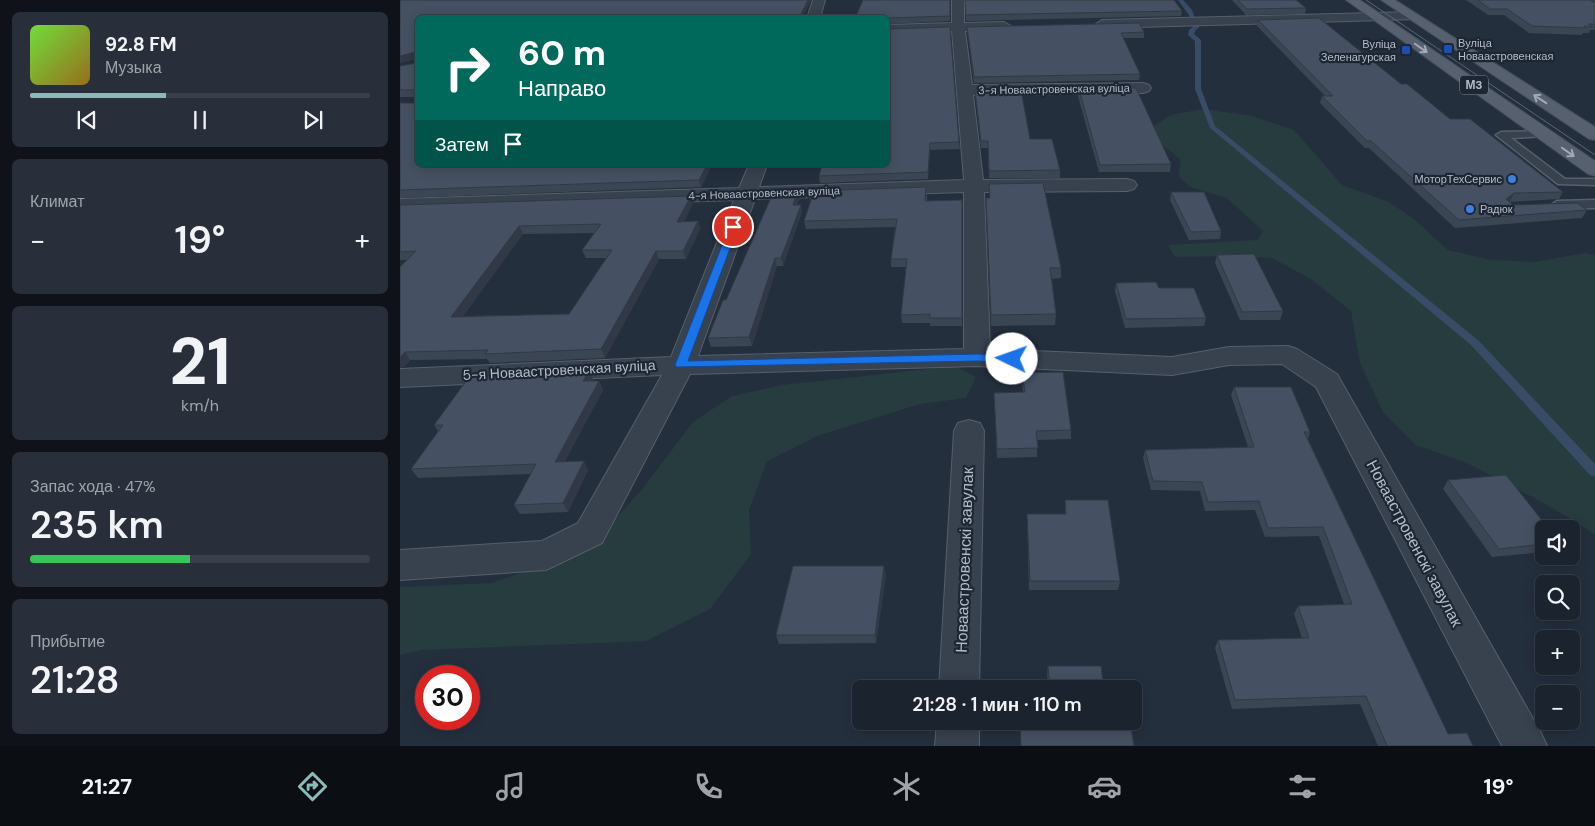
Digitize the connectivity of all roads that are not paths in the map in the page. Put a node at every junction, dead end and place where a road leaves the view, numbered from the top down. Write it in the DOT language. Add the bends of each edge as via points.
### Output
graph roads {
  1 [pos="819,0"];
  2 [pos="958,0"];
  3 [pos="1352,0"];
  4 [pos="1387,0"];
  5 [pos="814,15"];
  6 [pos="1413,16"];
  7 [pos="1378,17"];
  8 [pos="1087,24"];
  9 [pos="1018,26"];
  10 [pos="958,27"];
  11 [pos="890,29"];
  12 [pos="1143,88"];
  13 [pos="966,90"];
  14 [pos="1542,134"];
  15 [pos="1595,135"];
  16 [pos="757,167"];
  17 [pos="1595,170"];
  18 [pos="1595,182"];
  19 [pos="1128,185"];
  20 [pos="974,186"];
  21 [pos="747,193"];
  22 [pos="1595,204"];
  23 [pos="400,205"];
  24 [pos="1548,206"];
  25 [pos="1288,355"];
  26 [pos="977,358"];
  27 [pos="680,365"];
  28 [pos="400,378"];
  29 [pos="969,431"];
  30 [pos="400,565"];
  31 [pos="959,680"];
  32 [pos="958,730"];
  33 [pos="957,746"];
  34 [pos="1526,746"];
  1 -- 5 [label="street"];
  2 -- 10 [label="street"];
  3 -- 7 [label="main road, М3"];
  4 -- 6 [label="main road, М3"];
  6 -- 7 [label="street"];
  15 -- 6 [label="main road, М3, one-way"];
  7 -- 8 [label="street"];
  7 -- 14 [label="main road, М3, one-way"];
  9 -- 10 [label="street"];
  10 -- 11 [label="street"];
  10 -- 13 [label="street"];
  12 -- 13 [label="street, 3-я Новаастровенская вуліца"];
  13 -- 20 [label="street"];
  14 -- 17 [label="main road, М3, one-way"];
  14 -- 18 [label="lane" via="1501,135 1562,182"];
  16 -- 21 [label="street"];
  19 -- 20 [label="street, 4-я Новаастровенская вуліца"];
  20 -- 21 [label="street, 4-я Новаастровенская вуліца"];
  20 -- 26 [label="street"];
  21 -- 23 [label="street, 4-я Новаастровенская вуліца"];
  21 -- 27 [label="street"];
  22 -- 24 [label="lane"];
  25 -- 26 [label="street, 5-я Новаастровенская вуліца" via="1229,356 1172,366"];
  25 -- 34 [label="street, Новаастровенскі завулак" via="1327,381"];
  26 -- 27 [label="street, 5-я Новаастровенская вуліца"];
  27 -- 28 [label="street, 5-я Новаастровенская вуліца"];
  27 -- 30 [label="street" via="590,532 546,556"];
  29 -- 31 [label="street, Новаастровенскі завулак"];
  32 -- 33 [label="street"];
}
